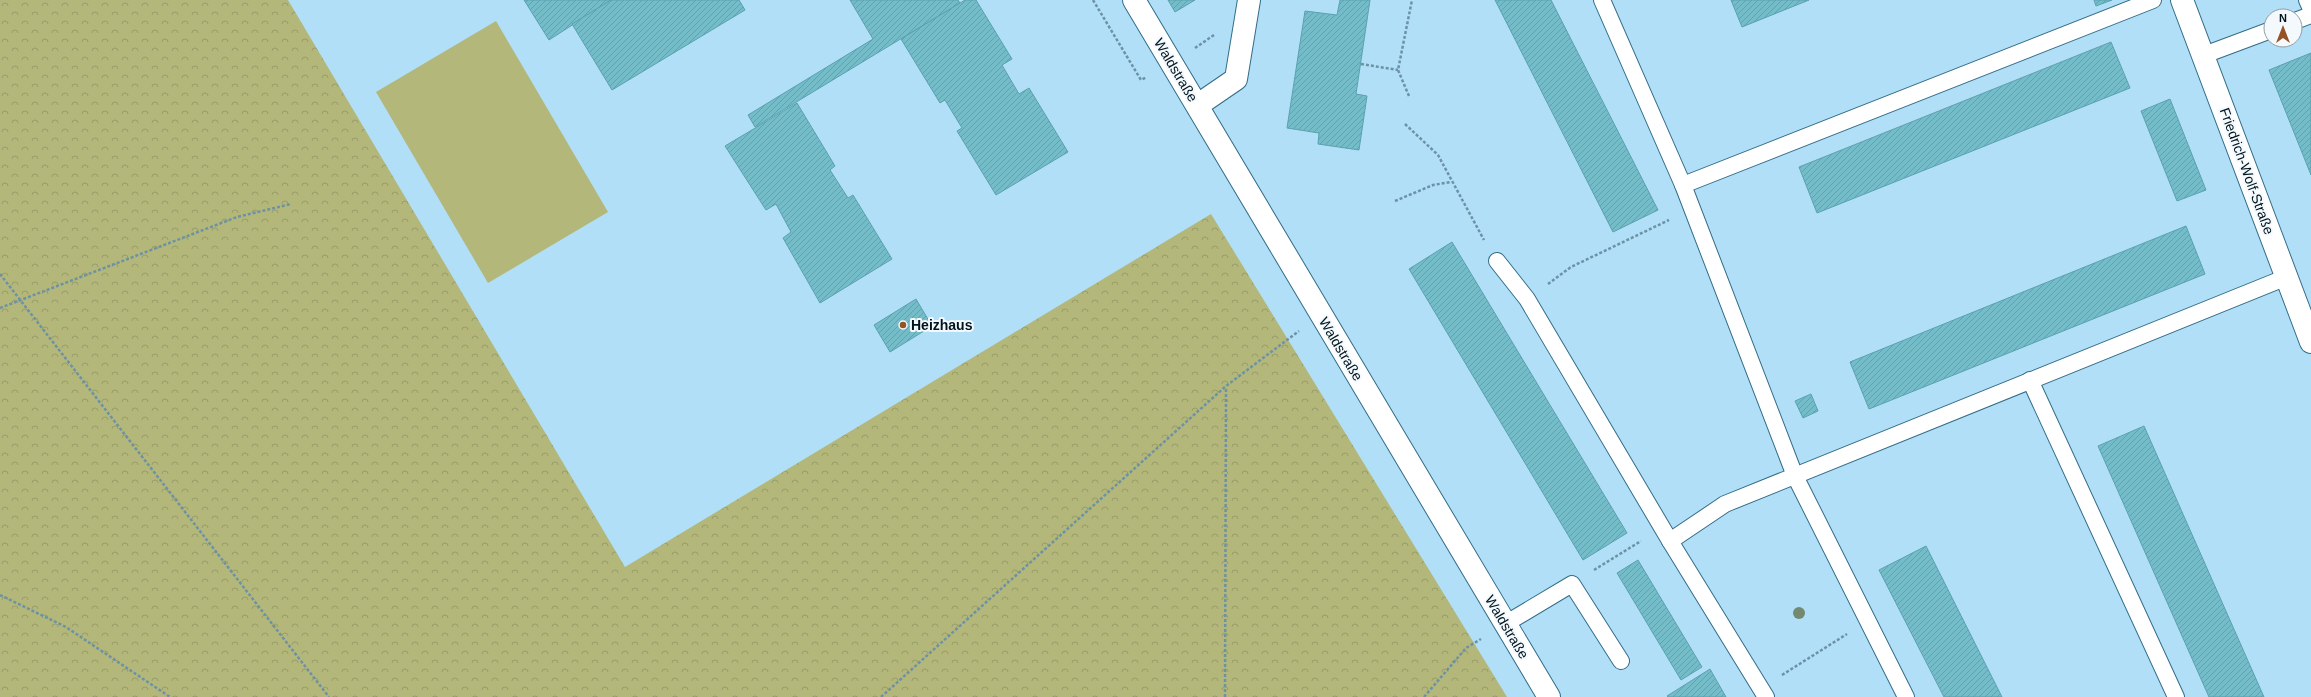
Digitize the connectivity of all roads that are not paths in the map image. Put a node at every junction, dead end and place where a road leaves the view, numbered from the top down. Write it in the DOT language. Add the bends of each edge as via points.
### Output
graph roads {
  1 [pos="1134,0"];
  2 [pos="1249,0"];
  3 [pos="1602,0"];
  4 [pos="2153,0"];
  5 [pos="2182,0"];
  6 [pos="2307,0"];
  7 [pos="2311,9"];
  8 [pos="2263,33"];
  9 [pos="2204,55"];
  10 [pos="1198,105"];
  11 [pos="1683,185"];
  12 [pos="1497,261"];
  13 [pos="2287,277"];
  14 [pos="2311,342"];
  15 [pos="2030,380"];
  16 [pos="1794,476"];
  17 [pos="1666,534"];
  18 [pos="1505,624"];
  19 [pos="1621,661"];
  20 [pos="1763,693"];
  21 [pos="1549,697"];
  22 [pos="1906,697"];
  23 [pos="2176,697"];
  1 -- 10 [label="street, Waldstraße"];
  2 -- 10 [label="street" via="1236,79"];
  3 -- 11 [label="lane"];
  4 -- 11 [label="lane"];
  5 -- 9 [label="street, Friedrich-Wolf-Straße"];
  6 -- 7 [label="lane"];
  8 -- 9 [label="lane"];
  9 -- 13 [label="street, Friedrich-Wolf-Straße"];
  10 -- 18 [label="street, Waldstraße"];
  11 -- 16 [label="lane"];
  12 -- 17 [label="lane" via="1527,299"];
  13 -- 14 [label="street, Friedrich-Wolf-Straße"];
  13 -- 15 [label="lane"];
  15 -- 16 [label="lane"];
  15 -- 23 [label="lane"];
  16 -- 17 [label="lane" via="1726,504"];
  16 -- 22 [label="lane"];
  17 -- 20 [label="lane"];
  18 -- 19 [label="lane" via="1572,584"];
  18 -- 21 [label="street, Waldstraße"];
}
